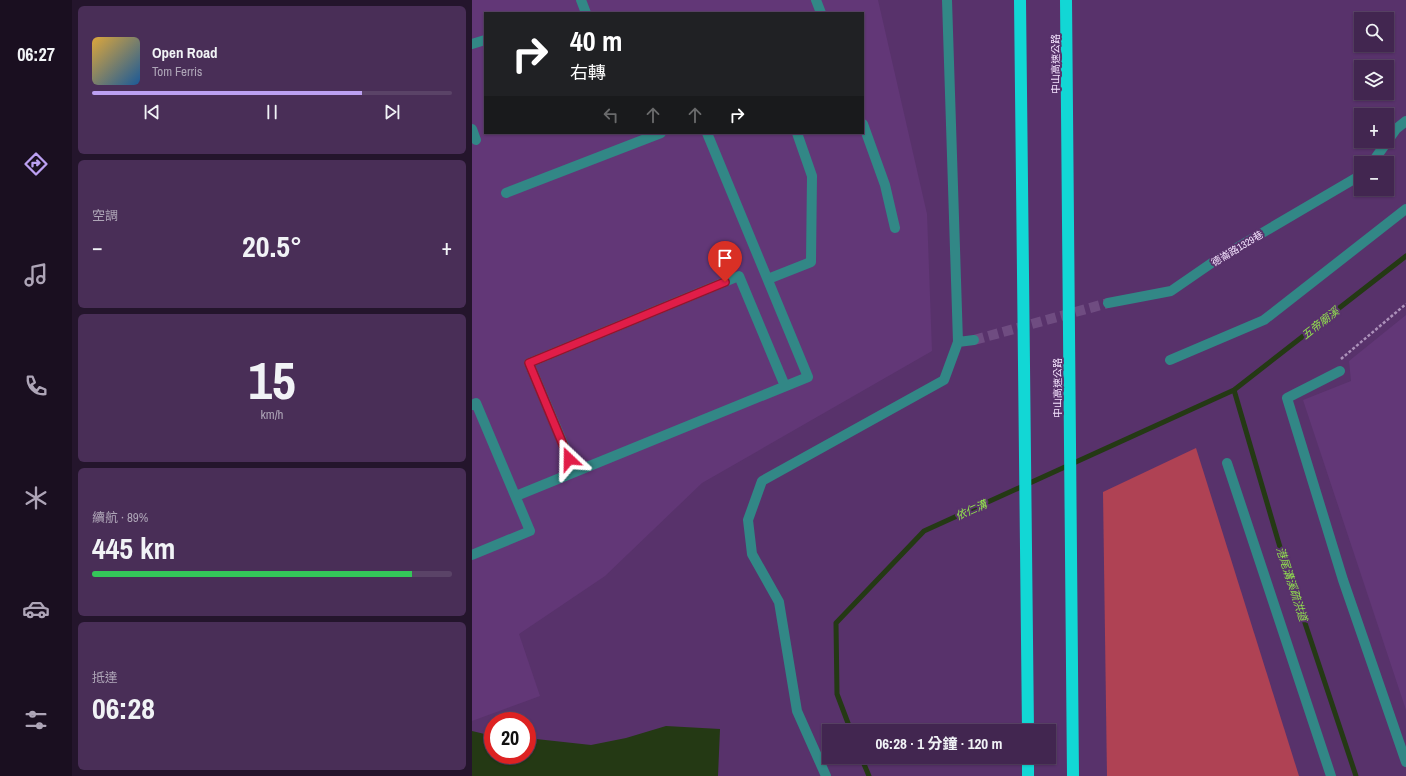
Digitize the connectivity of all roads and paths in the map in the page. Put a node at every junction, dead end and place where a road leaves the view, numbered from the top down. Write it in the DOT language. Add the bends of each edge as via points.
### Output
graph roads {
  1 [pos="581,0"];
  2 [pos="816,0"];
  3 [pos="947,0"];
  4 [pos="1020,0"];
  5 [pos="1066,0"];
  6 [pos="583,12"];
  7 [pos="821,12"];
  8 [pos="484,40"];
  9 [pos="472,44"];
  10 [pos="1406,121"];
  11 [pos="864,127"];
  12 [pos="472,129"];
  13 [pos="656,134"];
  14 [pos="707,134"];
  15 [pos="797,134"];
  16 [pos="637,138"];
  17 [pos="476,140"];
  18 [pos="1377,156"];
  19 [pos="1354,179"];
  20 [pos="506,193"];
  21 [pos="1406,208"];
  22 [pos="895,228"];
  23 [pos="768,280"];
  24 [pos="1108,303"];
  25 [pos="1406,304"];
  26 [pos="974,340"];
  27 [pos="958,342"];
  28 [pos="1170,360"];
  29 [pos="1340,371"];
  30 [pos="785,386"];
  31 [pos="472,405"];
  32 [pos="1227,463"];
  33 [pos="574,472"];
  34 [pos="516,496"];
  35 [pos="472,555"];
  36 [pos="1028,724"];
  37 [pos="1406,762"];
  38 [pos="1028,764"];
  39 [pos="826,776"];
  40 [pos="1028,776"];
  41 [pos="1073,776"];
  42 [pos="1331,776"];
  1 -- 6 [label="lane"];
  2 -- 7 [label="lane"];
  3 -- 27 [label="lane"];
  4 -- 36 [label="highway"];
  5 -- 41 [label="highway, 中山高速公路"];
  8 -- 9 [label="lane"];
  10 -- 18 [label="lane" via="1396,129"];
  11 -- 22 [label="lane" via="885,186"];
  12 -- 17 [label="lane"];
  13 -- 16 [label="lane"];
  14 -- 23 [label="lane"];
  15 -- 23 [label="lane" via="812,176 811,262"];
  16 -- 20 [label="lane"];
  19 -- 24 [label="lane, 德崙路1329巷" via="1216,260 1171,291"];
  21 -- 28 [label="lane" via="1264,320"];
  23 -- 30 [label="lane" via="808,377"];
  25 -- 29 [label="path" via="1341,357"];
  26 -- 27 [label="lane"];
  27 -- 39 [label="lane" via="944,380 762,481 748,520 752,554 779,602 797,711"];
  29 -- 37 [label="lane" via="1287,398 1342,580"];
  30 -- 33 [label="lane"];
  30 -- 33 [label="lane" via="739,276 529,363"];
  31 -- 34 [label="lane" via="476,403"];
  32 -- 42 [label="lane"];
  33 -- 34 [label="lane"];
  34 -- 35 [label="lane" via="530,531"];
  38 -- 40 [label="highway"];
}
